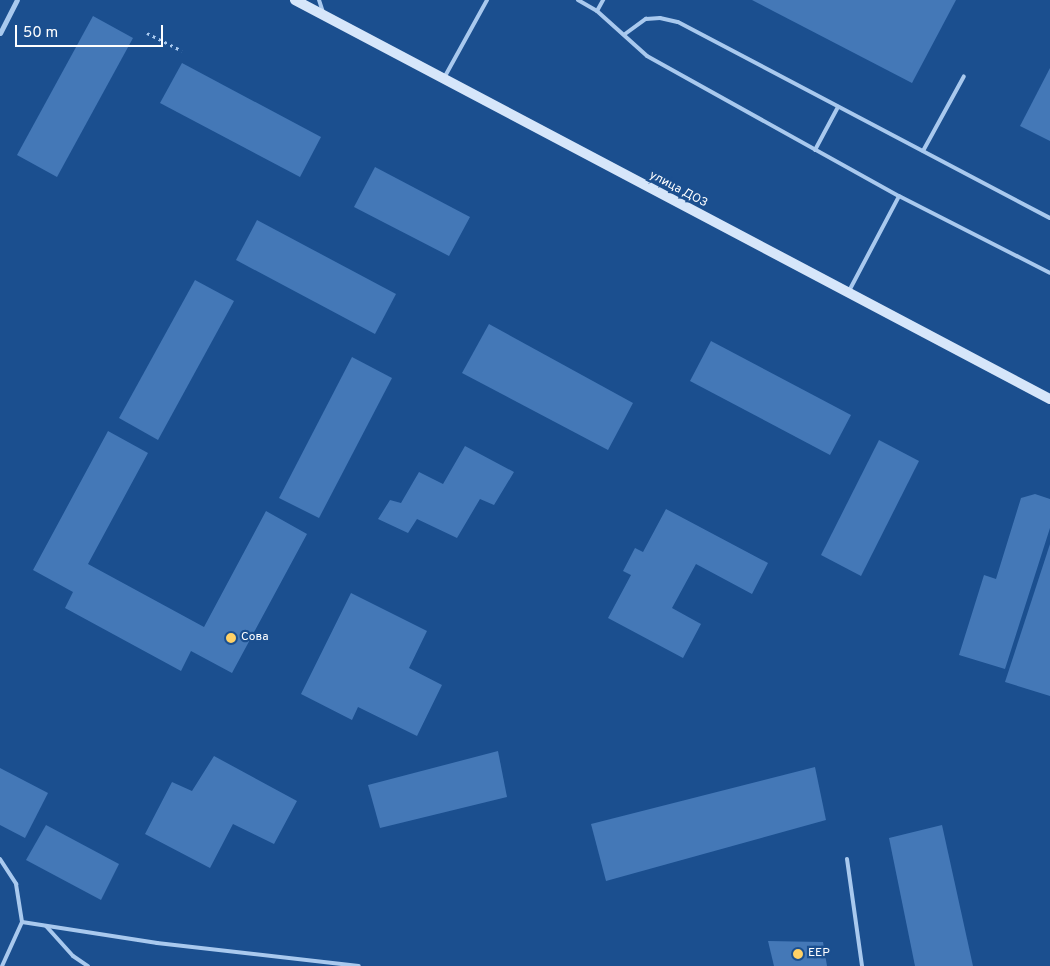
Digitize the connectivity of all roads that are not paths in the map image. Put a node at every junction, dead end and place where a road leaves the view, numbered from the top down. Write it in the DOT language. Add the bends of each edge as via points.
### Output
graph roads {
  1 [pos="17,0"];
  2 [pos="295,0"];
  3 [pos="319,0"];
  4 [pos="487,0"];
  5 [pos="578,0"];
  6 [pos="603,0"];
  7 [pos="596,11"];
  8 [pos="325,16"];
  9 [pos="0,33"];
  10 [pos="625,34"];
  11 [pos="964,76"];
  12 [pos="443,80"];
  13 [pos="838,108"];
  14 [pos="815,150"];
  15 [pos="923,151"];
  16 [pos="899,196"];
  17 [pos="1050,218"];
  18 [pos="1050,274"];
  19 [pos="848,294"];
  20 [pos="1050,399"];
  21 [pos="0,859"];
  22 [pos="847,859"];
  23 [pos="22,922"];
  24 [pos="46,926"];
  25 [pos="2,966"];
  26 [pos="88,966"];
  27 [pos="360,966"];
  28 [pos="862,966"];
  1 -- 9 [label="street"];
  2 -- 8 [label="main road, улица ДОЗ"];
  3 -- 8 [label="lane"];
  4 -- 12 [label="lane"];
  5 -- 7 [label="lane"];
  6 -- 7 [label="lane"];
  7 -- 10 [label="lane"];
  8 -- 12 [label="main road, улица ДОЗ"];
  10 -- 13 [label="lane" via="646,19 678,22"];
  10 -- 14 [label="lane" via="647,56"];
  11 -- 15 [label="lane"];
  12 -- 19 [label="main road, улица ДОЗ"];
  13 -- 14 [label="lane"];
  13 -- 15 [label="lane"];
  14 -- 16 [label="lane"];
  15 -- 17 [label="lane"];
  16 -- 18 [label="lane"];
  16 -- 19 [label="lane"];
  19 -- 20 [label="main road, улица ДОЗ"];
  21 -- 23 [label="lane" via="16,884"];
  22 -- 28 [label="lane"];
  23 -- 24 [label="lane"];
  23 -- 25 [label="lane"];
  24 -- 26 [label="lane" via="72,956"];
  24 -- 27 [label="lane" via="157,943"];
}
